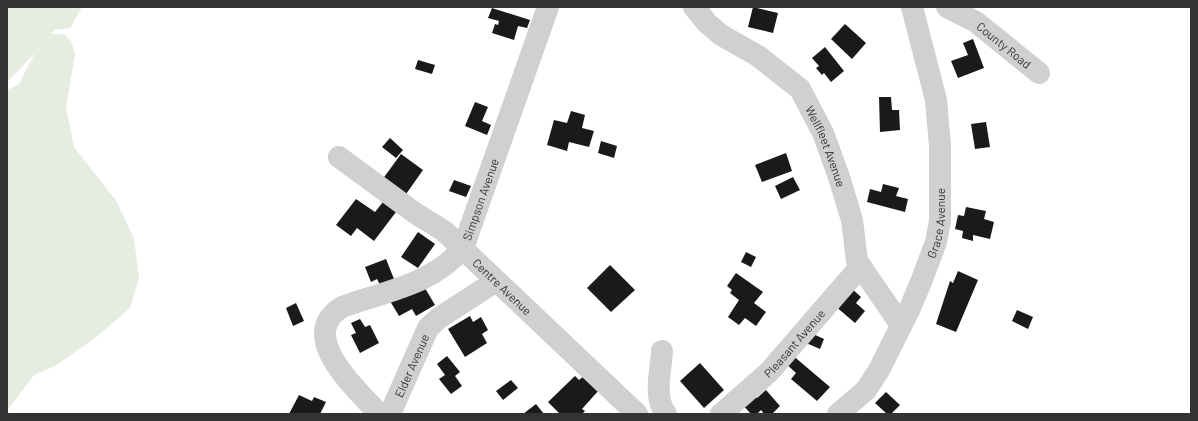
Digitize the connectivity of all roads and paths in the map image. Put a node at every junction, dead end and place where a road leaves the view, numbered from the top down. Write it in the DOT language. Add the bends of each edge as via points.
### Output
graph roads {
  1 [pos="548,7"];
  2 [pos="694,7"];
  3 [pos="912,7"];
  4 [pos="946,7"];
  5 [pos="1039,74"];
  6 [pos="339,157"];
  7 [pos="463,248"];
  8 [pos="860,267"];
  9 [pos="496,281"];
  10 [pos="901,325"];
  11 [pos="662,351"];
  12 [pos="379,414"];
  13 [pos="390,414"];
  14 [pos="637,414"];
  15 [pos="666,414"];
  16 [pos="721,414"];
  17 [pos="838,414"];
  1 -- 7 [label="street, Simpson Avenue"];
  2 -- 8 [label="street, Wellfleet Avenue" via="721,35 758,56 800,89 823,133 839,177 852,220"];
  3 -- 10 [label="street, Grace Avenue" via="936,100 941,207 933,249"];
  4 -- 5 [label="street, County Road" via="976,22"];
  6 -- 7 [label="street, Centre Avenue" via="444,231"];
  7 -- 9 [label="street, Centre Avenue"];
  7 -- 12 [label="street, Simpson Avenue" via="438,271 402,289 361,300 337,311 329,321 326,339 333,362"];
  8 -- 10 [label="street, Wellfleet Avenue"];
  8 -- 16 [label="street, Pleasant Avenue" via="769,372"];
  9 -- 13 [label="street, Elder Avenue" via="428,328"];
  9 -- 14 [label="street, Centre Avenue"];
  10 -- 17 [label="street, Grace Avenue" via="873,381 858,398"];
  11 -- 15 [label="street" via="658,397"];
}
